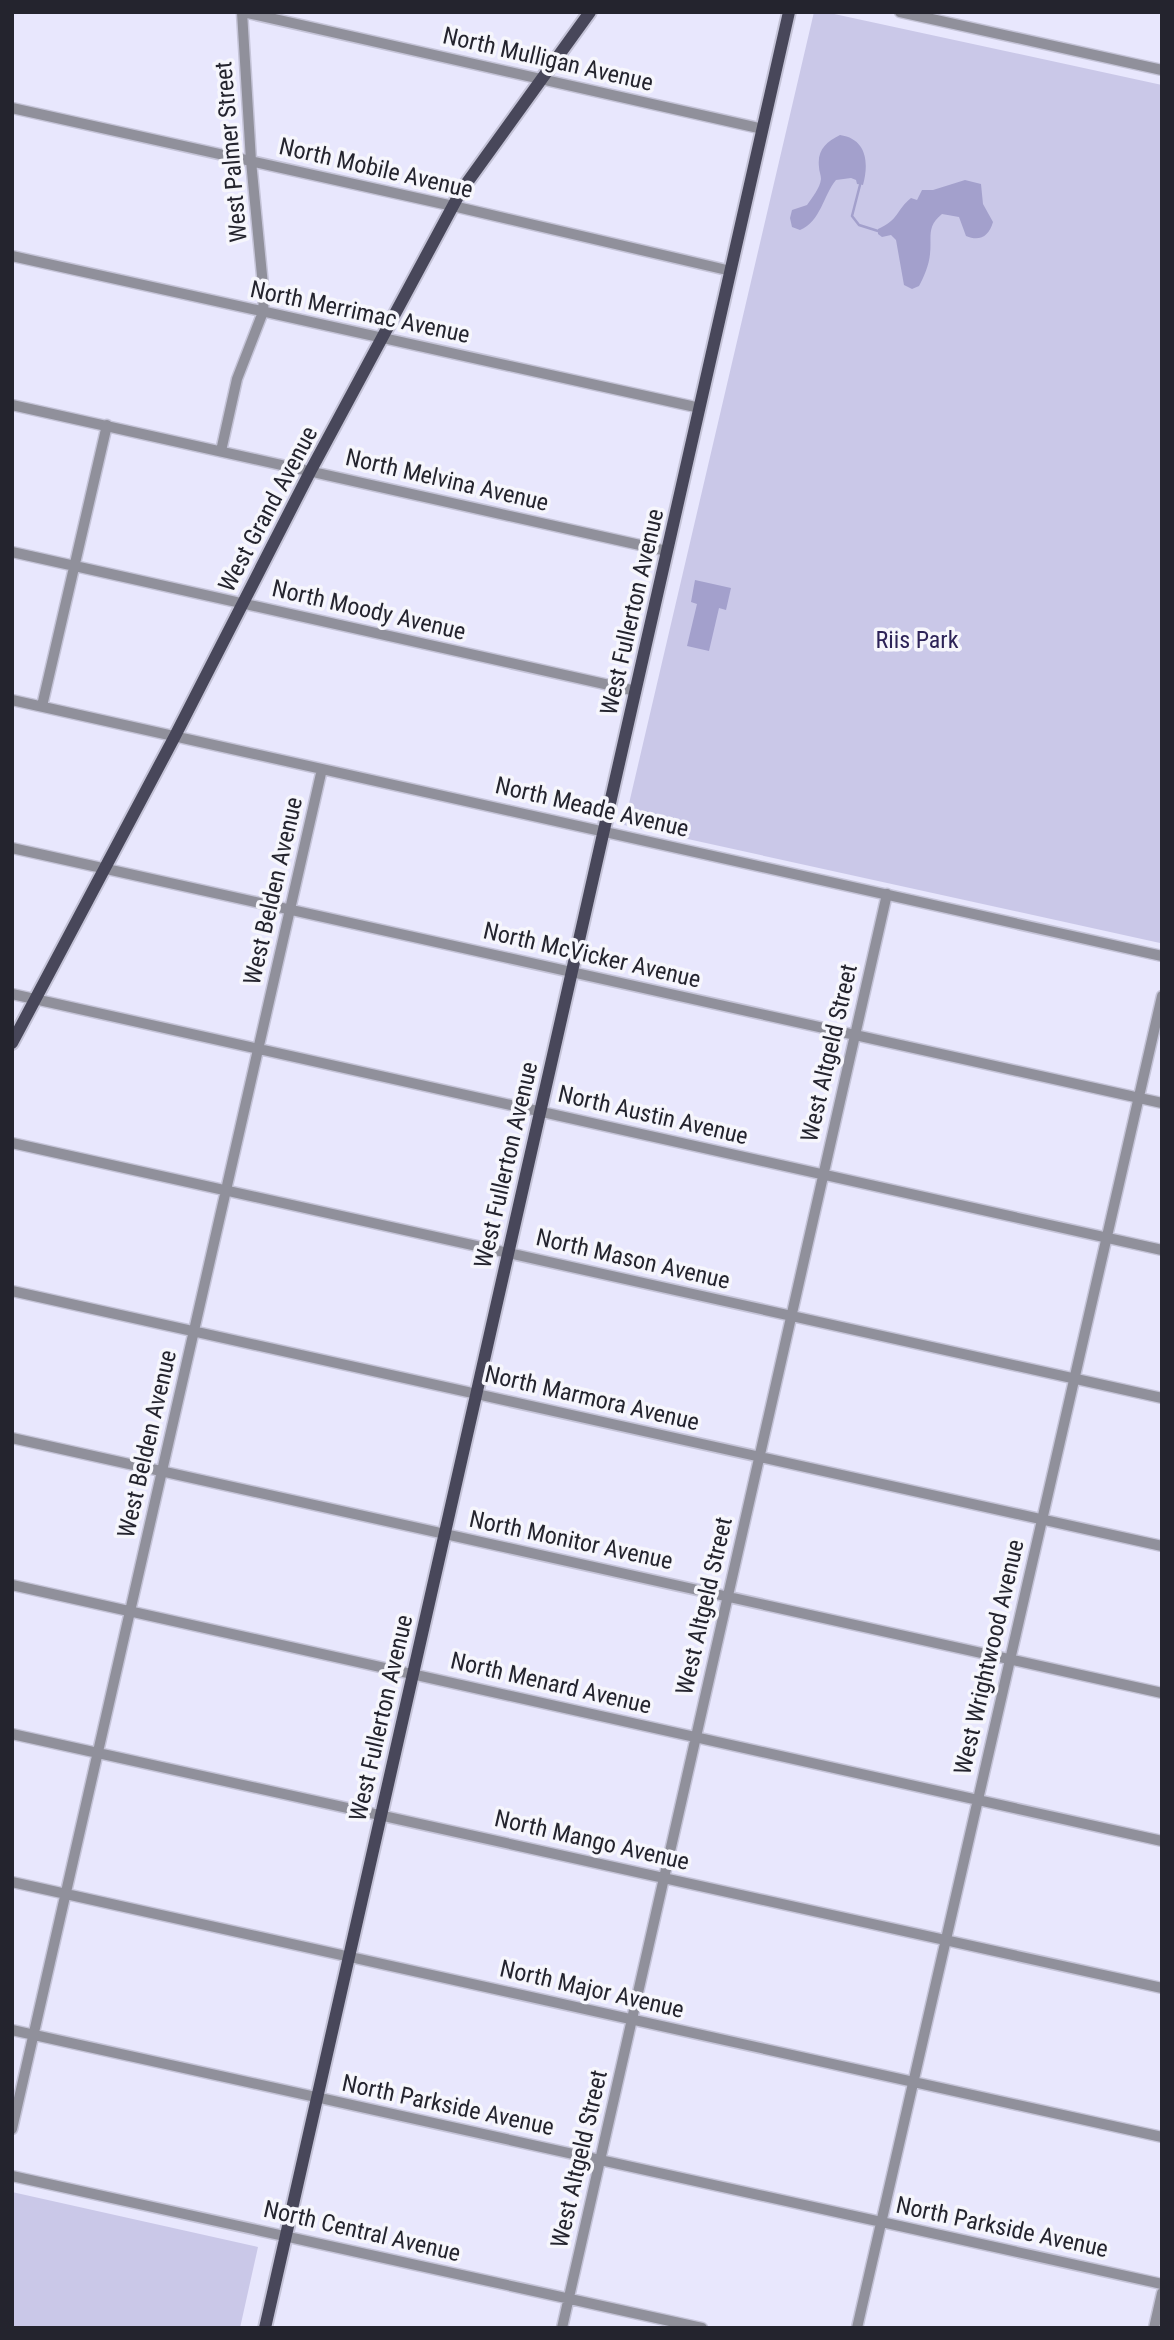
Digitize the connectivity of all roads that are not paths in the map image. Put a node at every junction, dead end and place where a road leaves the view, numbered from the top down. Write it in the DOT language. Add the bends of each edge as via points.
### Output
graph roads {
  1 [pos="242,12"];
  2 [pos="590,12"];
  3 [pos="789,12"];
  4 [pos="900,12"];
  5 [pos="1162,70"];
  6 [pos="541,79"];
  7 [pos="12,108"];
  8 [pos="763,129"];
  9 [pos="251,161"];
  10 [pos="453,206"];
  11 [pos="12,256"];
  12 [pos="731,271"];
  13 [pos="263,312"];
  14 [pos="382,339"];
  15 [pos="12,405"];
  16 [pos="699,408"];
  17 [pos="107,425"];
  18 [pos="221,451"];
  19 [pos="311,470"];
  20 [pos="667,551"];
  21 [pos="12,552"];
  22 [pos="74,566"];
  23 [pos="242,603"];
  24 [pos="636,691"];
  25 [pos="12,699"];
  26 [pos="42,706"];
  27 [pos="175,736"];
  28 [pos="322,769"];
  29 [pos="604,831"];
  30 [pos="12,848"];
  31 [pos="104,868"];
  32 [pos="887,894"];
  33 [pos="290,909"];
  34 [pos="1162,956"];
  35 [pos="572,972"];
  36 [pos="12,994"];
  37 [pos="1162,996"];
  38 [pos="36,999"];
  39 [pos="855,1035"];
  40 [pos="12,1043"];
  41 [pos="258,1049"];
  42 [pos="1138,1098"];
  43 [pos="1162,1103"];
  44 [pos="540,1112"];
  45 [pos="12,1143"];
  46 [pos="823,1175"];
  47 [pos="226,1190"];
  48 [pos="1106,1238"];
  49 [pos="1162,1250"];
  50 [pos="508,1253"];
  51 [pos="12,1291"];
  52 [pos="791,1316"];
  53 [pos="194,1331"];
  54 [pos="1074,1379"];
  55 [pos="477,1393"];
  56 [pos="1162,1398"];
  57 [pos="12,1438"];
  58 [pos="760,1456"];
  59 [pos="162,1471"];
  60 [pos="1042,1519"];
  61 [pos="445,1534"];
  62 [pos="1162,1546"];
  63 [pos="12,1586"];
  64 [pos="728,1597"];
  65 [pos="130,1611"];
  66 [pos="1010,1659"];
  67 [pos="413,1674"];
  68 [pos="1162,1693"];
  69 [pos="12,1734"];
  70 [pos="696,1737"];
  71 [pos="98,1753"];
  72 [pos="978,1800"];
  73 [pos="381,1815"];
  74 [pos="1162,1841"];
  75 [pos="664,1878"];
  76 [pos="12,1882"];
  77 [pos="66,1894"];
  78 [pos="946,1940"];
  79 [pos="349,1956"];
  80 [pos="1162,1988"];
  81 [pos="632,2019"];
  82 [pos="12,2030"];
  83 [pos="34,2035"];
  84 [pos="913,2081"];
  85 [pos="317,2097"];
  86 [pos="12,2129"];
  87 [pos="1162,2137"];
  88 [pos="600,2160"];
  89 [pos="12,2176"];
  90 [pos="881,2222"];
  91 [pos="286,2235"];
  92 [pos="1162,2284"];
  93 [pos="1162,2292"];
  94 [pos="569,2298"];
  95 [pos="265,2328"];
  96 [pos="562,2328"];
  97 [pos="702,2328"];
  98 [pos="857,2328"];
  99 [pos="1154,2328"];
  1 -- 6 [label="street, North Mulligan Avenue"];
  1 -- 9 [label="street, West Palmer Street"];
  2 -- 6 [label="main road, West Grand Avenue"];
  3 -- 8 [label="main road, West Fullerton Avenue"];
  4 -- 5 [label="street"];
  6 -- 8 [label="street, North Mulligan Avenue"];
  6 -- 10 [label="main road, West Grand Avenue"];
  7 -- 9 [label="street, North Mobile Avenue"];
  8 -- 12 [label="main road, West Fullerton Avenue"];
  9 -- 10 [label="street, North Mobile Avenue"];
  9 -- 13 [label="street, West Palmer Street"];
  10 -- 12 [label="street, North Mobile Avenue"];
  10 -- 14 [label="main road, West Grand Avenue"];
  11 -- 13 [label="street, North Merrimac Avenue"];
  12 -- 16 [label="main road, West Fullerton Avenue"];
  13 -- 14 [label="street, North Merrimac Avenue"];
  13 -- 18 [label="street, West Palmer Street" via="237,379"];
  14 -- 16 [label="street, North Merrimac Avenue"];
  14 -- 19 [label="main road, West Grand Avenue"];
  15 -- 17 [label="street, North Melvina Avenue"];
  16 -- 20 [label="main road, West Fullerton Avenue"];
  17 -- 18 [label="street, North Melvina Avenue"];
  17 -- 22 [label="street"];
  18 -- 19 [label="street, North Melvina Avenue"];
  19 -- 20 [label="street, North Melvina Avenue"];
  19 -- 23 [label="main road, West Grand Avenue"];
  20 -- 24 [label="main road, West Fullerton Avenue"];
  21 -- 22 [label="street, North Moody Avenue"];
  22 -- 23 [label="street, North Moody Avenue"];
  22 -- 26 [label="street"];
  23 -- 24 [label="street, North Moody Avenue"];
  23 -- 27 [label="main road, West Grand Avenue"];
  24 -- 29 [label="main road, West Fullerton Avenue"];
  25 -- 26 [label="street, North Meade Avenue"];
  26 -- 27 [label="street, North Meade Avenue"];
  27 -- 28 [label="street, North Meade Avenue"];
  27 -- 31 [label="main road, West Grand Avenue"];
  28 -- 29 [label="street, North Meade Avenue"];
  28 -- 33 [label="street, West Belden Avenue"];
  29 -- 32 [label="street, North Meade Avenue"];
  29 -- 35 [label="main road, West Fullerton Avenue"];
  30 -- 31 [label="street, North McVicker Avenue"];
  31 -- 33 [label="street, North McVicker Avenue"];
  31 -- 38 [label="main road, West Grand Avenue"];
  32 -- 34 [label="street, North Meade Avenue"];
  32 -- 39 [label="street, West Altgeld Street"];
  33 -- 35 [label="street, North McVicker Avenue"];
  33 -- 41 [label="street, West Belden Avenue"];
  35 -- 39 [label="street, North McVicker Avenue"];
  35 -- 44 [label="main road, West Fullerton Avenue"];
  36 -- 38 [label="street, North Austin Avenue"];
  37 -- 42 [label="street, West Wrightwood Avenue"];
  38 -- 40 [label="main road, West Grand Avenue"];
  38 -- 41 [label="street, North Austin Avenue"];
  39 -- 42 [label="street, North McVicker Avenue"];
  39 -- 46 [label="street, West Altgeld Street"];
  41 -- 44 [label="street, North Austin Avenue"];
  41 -- 47 [label="street, West Belden Avenue"];
  42 -- 43 [label="street, North McVicker Avenue"];
  42 -- 48 [label="street, West Wrightwood Avenue"];
  44 -- 46 [label="street, North Austin Avenue"];
  44 -- 50 [label="main road, West Fullerton Avenue"];
  45 -- 47 [label="street, North Mason Avenue"];
  46 -- 48 [label="street, North Austin Avenue"];
  46 -- 52 [label="street, West Altgeld Street"];
  47 -- 50 [label="street, North Mason Avenue"];
  47 -- 53 [label="street, West Belden Avenue"];
  48 -- 49 [label="street, North Austin Avenue"];
  48 -- 54 [label="street, West Wrightwood Avenue"];
  50 -- 52 [label="street, North Mason Avenue"];
  50 -- 55 [label="main road, West Fullerton Avenue"];
  51 -- 53 [label="street, North Marmora Avenue"];
  52 -- 54 [label="street, North Mason Avenue"];
  52 -- 58 [label="street, West Altgeld Street"];
  53 -- 55 [label="street, North Marmora Avenue"];
  53 -- 59 [label="street, West Belden Avenue"];
  54 -- 56 [label="street, North Mason Avenue"];
  54 -- 60 [label="street, West Wrightwood Avenue"];
  55 -- 58 [label="street, North Marmora Avenue"];
  55 -- 61 [label="main road, West Fullerton Avenue"];
  57 -- 59 [label="street, North Monitor Avenue"];
  58 -- 60 [label="street, North Marmora Avenue"];
  58 -- 64 [label="street, West Altgeld Street"];
  59 -- 61 [label="street, North Monitor Avenue"];
  59 -- 65 [label="street, West Belden Avenue"];
  60 -- 62 [label="street, North Marmora Avenue"];
  60 -- 66 [label="street, West Wrightwood Avenue"];
  61 -- 64 [label="street, North Monitor Avenue"];
  61 -- 67 [label="main road, West Fullerton Avenue"];
  63 -- 65 [label="street, North Menard Avenue"];
  64 -- 66 [label="street, North Monitor Avenue"];
  64 -- 70 [label="street, West Altgeld Street"];
  65 -- 67 [label="street, North Menard Avenue"];
  65 -- 71 [label="street, West Belden Avenue"];
  66 -- 68 [label="street, North Monitor Avenue"];
  66 -- 72 [label="street, West Wrightwood Avenue"];
  67 -- 70 [label="street, North Menard Avenue"];
  67 -- 73 [label="main road, West Fullerton Avenue"];
  69 -- 71 [label="street, North Mango Avenue"];
  70 -- 72 [label="street, North Menard Avenue"];
  70 -- 75 [label="street, West Altgeld Street"];
  71 -- 73 [label="street, North Mango Avenue"];
  71 -- 77 [label="street, West Belden Avenue"];
  72 -- 74 [label="street, North Menard Avenue"];
  72 -- 78 [label="street, West Wrightwood Avenue"];
  73 -- 75 [label="street, North Mango Avenue"];
  73 -- 79 [label="main road, West Fullerton Avenue"];
  75 -- 78 [label="street, North Mango Avenue"];
  75 -- 81 [label="street, West Altgeld Street"];
  76 -- 77 [label="street, North Major Avenue"];
  77 -- 79 [label="street, North Major Avenue"];
  77 -- 83 [label="street, West Belden Avenue"];
  78 -- 80 [label="street, North Mango Avenue"];
  78 -- 84 [label="street, West Wrightwood Avenue"];
  79 -- 81 [label="street, North Major Avenue"];
  79 -- 85 [label="main road, West Fullerton Avenue"];
  81 -- 84 [label="street, North Major Avenue"];
  81 -- 88 [label="street, West Altgeld Street"];
  82 -- 83 [label="street, North Parkside Avenue"];
  83 -- 85 [label="street, North Parkside Avenue"];
  83 -- 86 [label="street, West Belden Avenue"];
  84 -- 87 [label="street, North Major Avenue"];
  84 -- 90 [label="street, West Wrightwood Avenue"];
  85 -- 88 [label="street, North Parkside Avenue"];
  85 -- 91 [label="main road, West Fullerton Avenue"];
  88 -- 90 [label="street, North Parkside Avenue"];
  88 -- 94 [label="street, West Altgeld Street"];
  89 -- 91 [label="street, North Central Avenue"];
  90 -- 92 [label="street, North Parkside Avenue"];
  90 -- 98 [label="street, West Wrightwood Avenue"];
  91 -- 94 [label="street, North Central Avenue"];
  91 -- 95 [label="main road, West Fullerton Avenue"];
  93 -- 99 [label="street"];
  94 -- 96 [label="street, West Altgeld Street"];
  94 -- 97 [label="street, North Central Avenue"];
}
